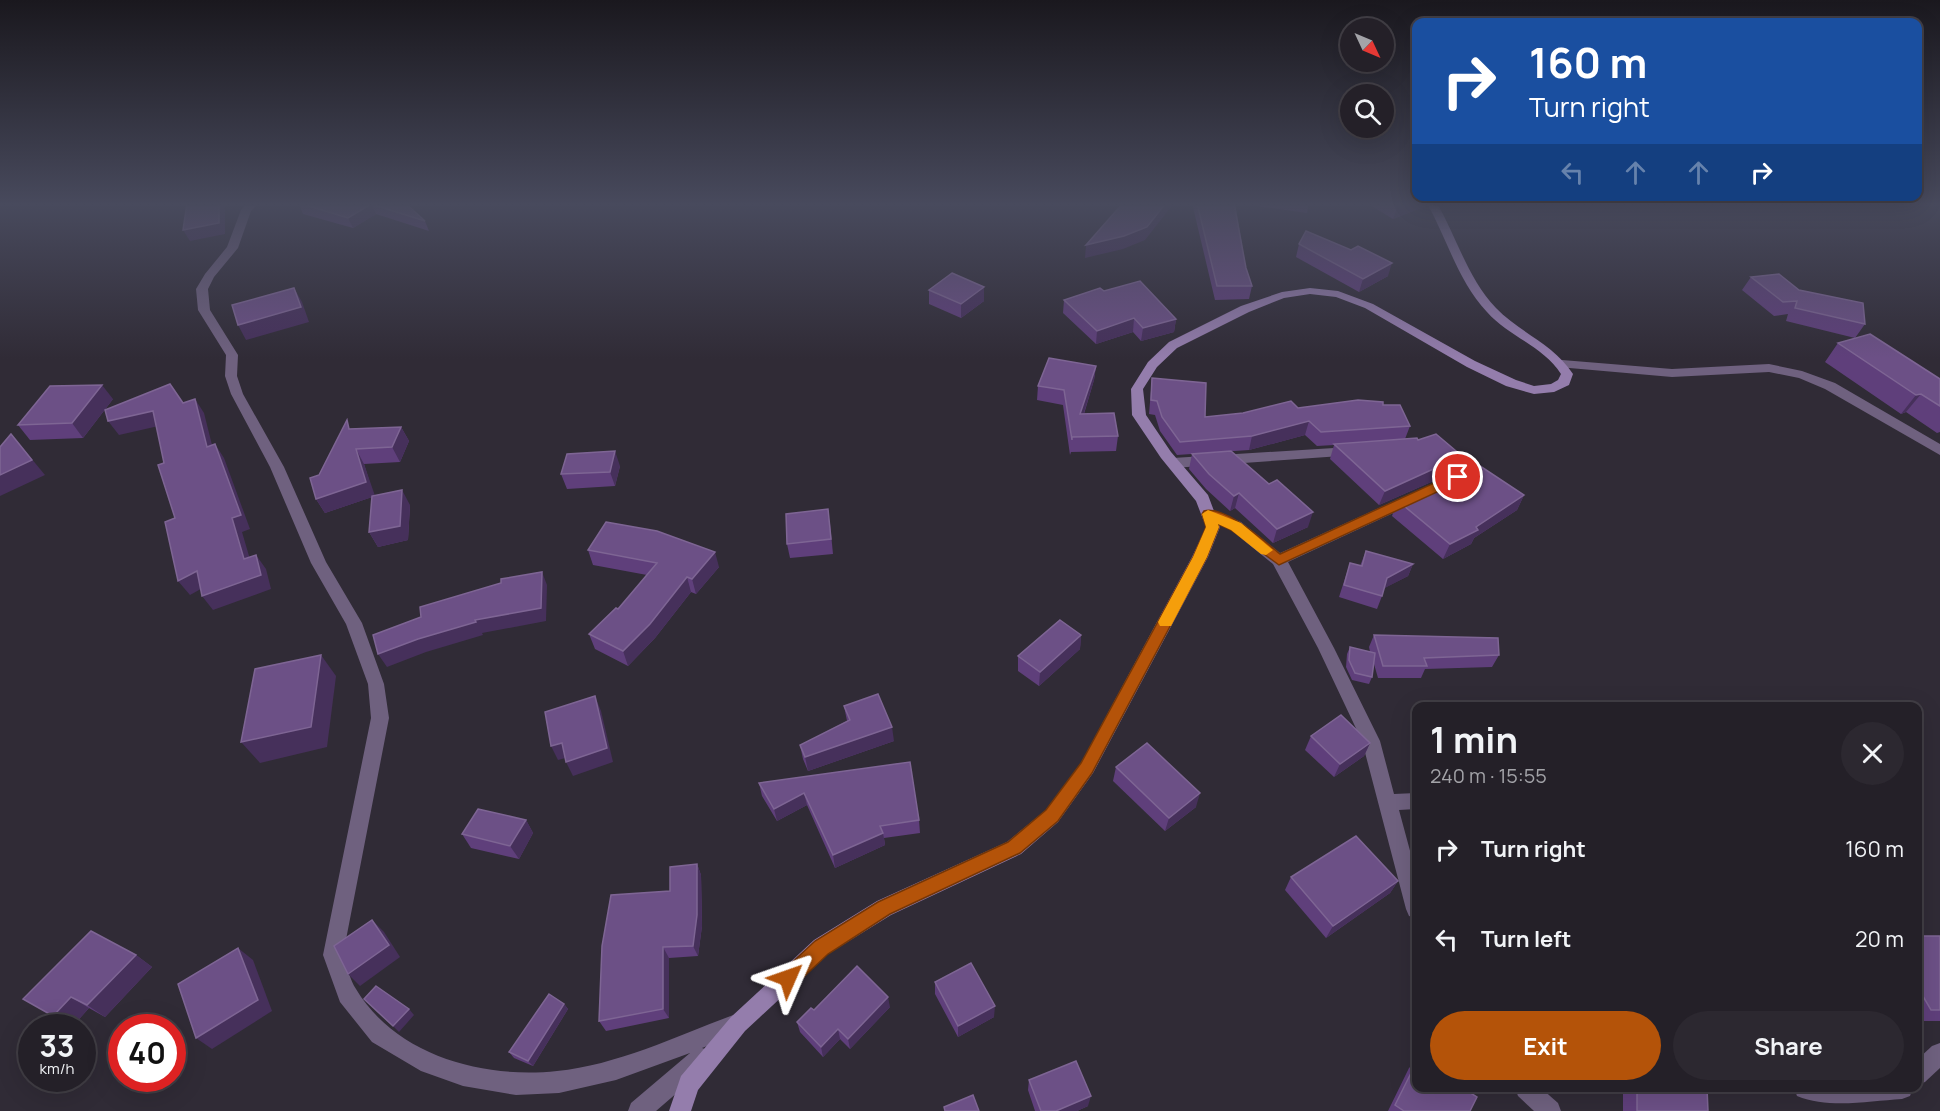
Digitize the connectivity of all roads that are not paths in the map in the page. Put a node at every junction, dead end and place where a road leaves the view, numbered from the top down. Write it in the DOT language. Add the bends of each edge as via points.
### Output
graph roads {
  1 [pos="226,255"];
  2 [pos="1458,255"];
  3 [pos="1562,363"];
  4 [pos="1368,450"];
  5 [pos="1940,450"];
  6 [pos="1173,463"];
  7 [pos="1427,491"];
  8 [pos="1208,514"];
  9 [pos="1279,560"];
  10 [pos="1412,801"];
  11 [pos="1387,802"];
  12 [pos="1412,894"];
  13 [pos="738,1024"];
  14 [pos="1940,1054"];
  15 [pos="1922,1070"];
  16 [pos="1530,1092"];
  17 [pos="639,1111"];
  18 [pos="680,1111"];
  19 [pos="1550,1111"];
  1 -- 13 [label="street" via="202,289 204,310 232,355 231,376 237,394 277,467 319,563 354,623 376,684 380,718 333,955 347,995 380,1035 421,1060 463,1075 516,1084 559,1082 616,1069"];
  2 -- 3 [label="street" via="1472,285 1492,311"];
  3 -- 5 [label="street" via="1672,372 1769,368 1802,375 1830,386"];
  3 -- 6 [label="street" via="1567,374 1564,382 1554,388 1534,390 1491,373 1369,306 1338,294 1310,291 1282,295 1173,345 1152,365 1137,389 1139,415"];
  4 -- 6 [label="street"];
  6 -- 8 [label="street" via="1203,499"];
  7 -- 9 [label="street"];
  8 -- 9 [label="street" via="1236,526"];
  8 -- 13 [label="street" via="1213,527 1200,557 1087,768 1052,816 1014,848 884,908 821,947"];
  9 -- 11 [label="street" via="1371,741"];
  10 -- 11 [label="street"];
  11 -- 12 [label="street"];
  13 -- 17 [label="street"];
  13 -- 18 [label="street" via="689,1084"];
  14 -- 15 [label="street"];
  16 -- 19 [label="street"];
}
